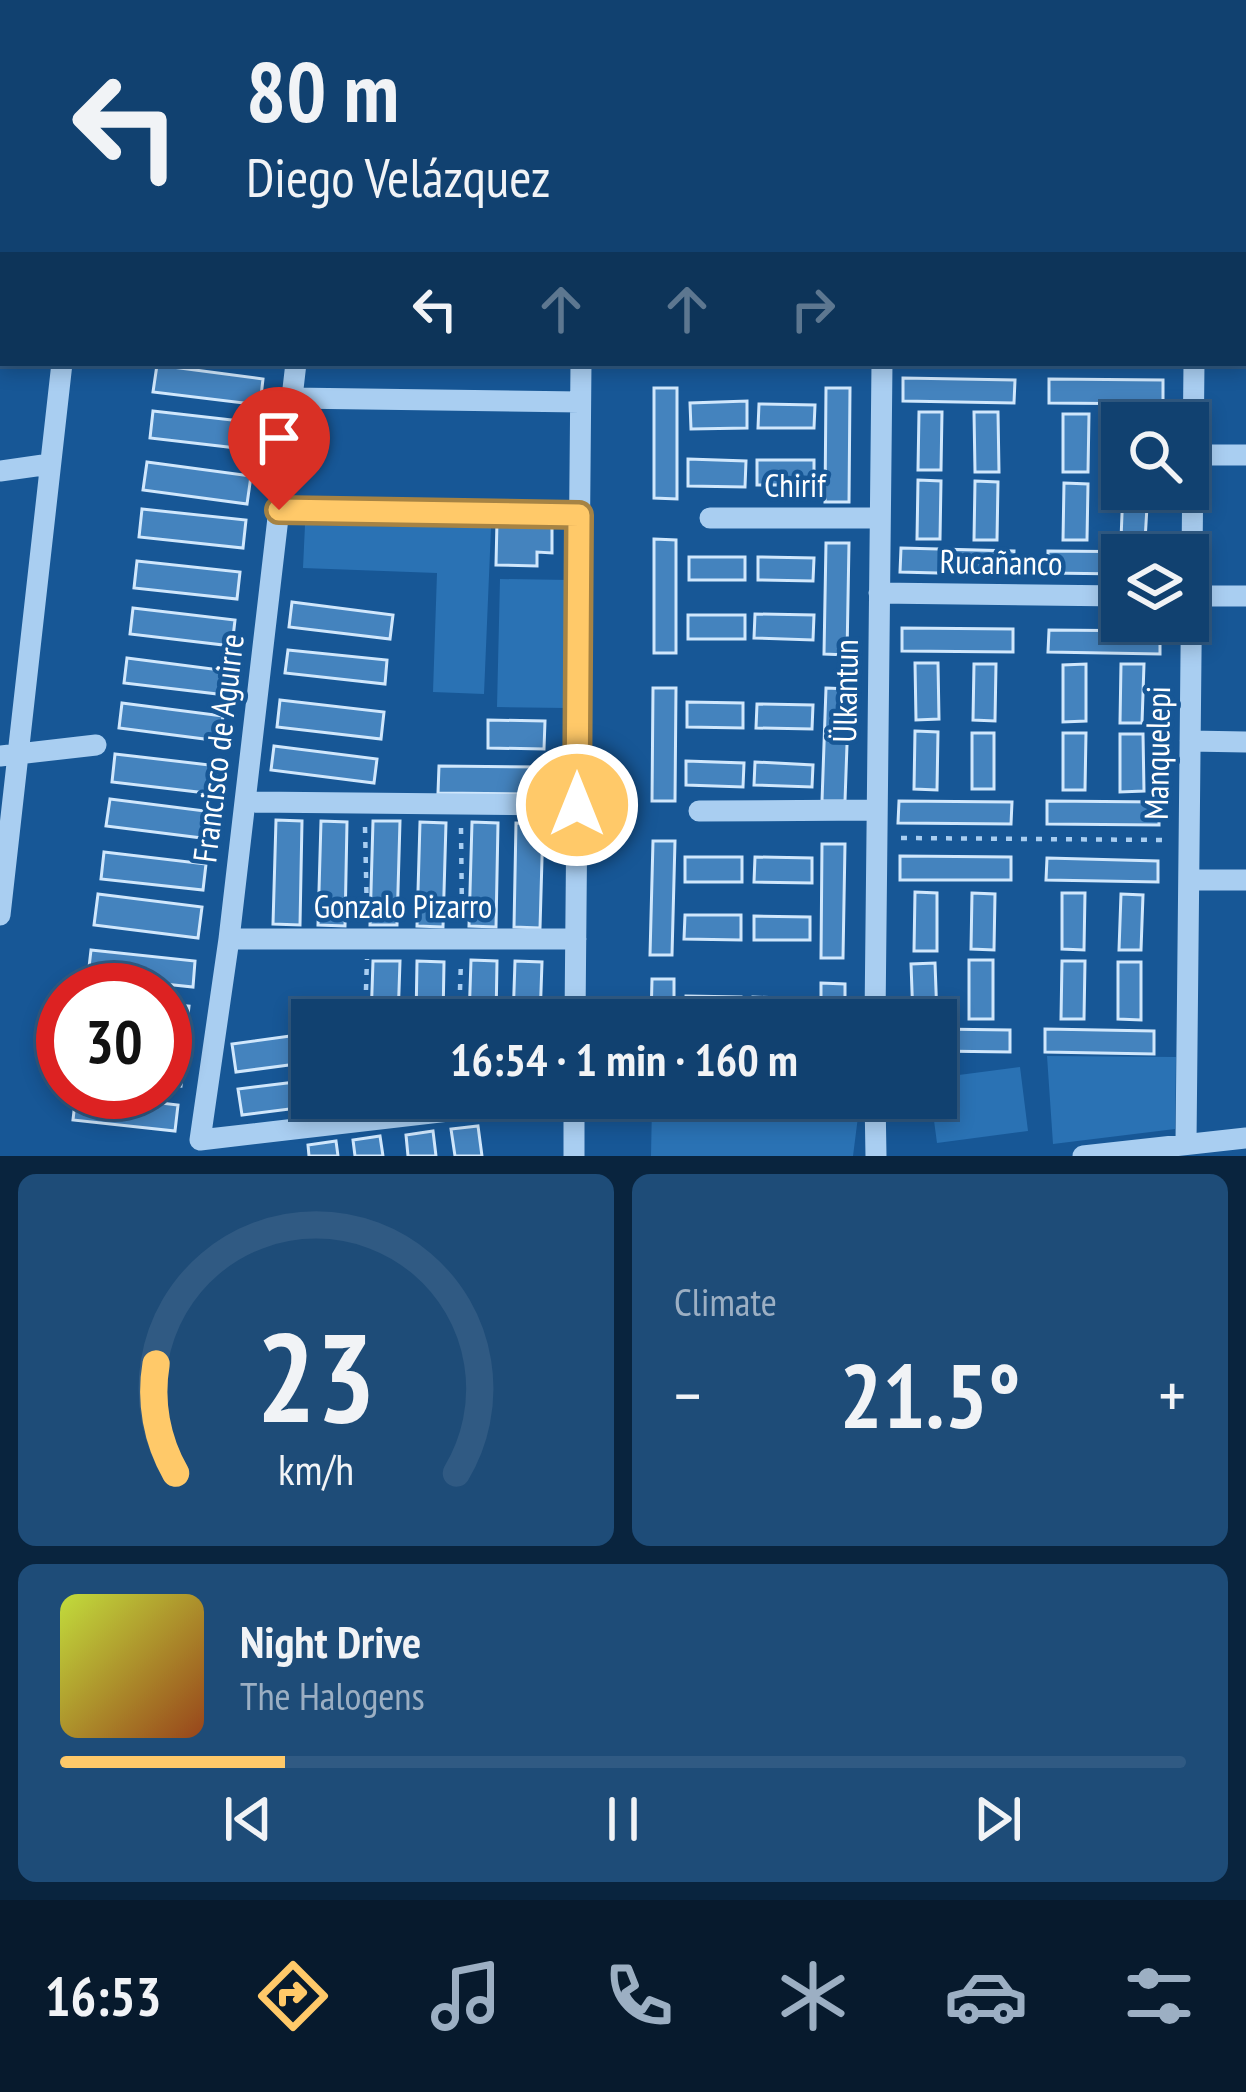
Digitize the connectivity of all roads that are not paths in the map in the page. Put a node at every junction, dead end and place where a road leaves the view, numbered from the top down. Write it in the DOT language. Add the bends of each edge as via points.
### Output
graph roads {
  1 [pos="62,366"];
  2 [pos="296,366"];
  3 [pos="580,366"];
  4 [pos="882,366"];
  5 [pos="1194,366"];
  6 [pos="292,398"];
  7 [pos="580,402"];
  8 [pos="1194,402"];
  9 [pos="1209,455"];
  10 [pos="1246,455"];
  11 [pos="50,464"];
  12 [pos="0,471"];
  13 [pos="279,510"];
  14 [pos="579,515"];
  15 [pos="710,518"];
  16 [pos="880,518"];
  17 [pos="879,593"];
  18 [pos="1101,596"];
  19 [pos="1209,596"];
  20 [pos="1246,596"];
  21 [pos="1190,642"];
  22 [pos="1190,741"];
  23 [pos="1246,742"];
  24 [pos="96,745"];
  25 [pos="9,755"];
  26 [pos="245,802"];
  27 [pos="577,805"];
  28 [pos="876,810"];
  29 [pos="699,811"];
  30 [pos="1189,880"];
  31 [pos="1246,880"];
  32 [pos="0,915"];
  33 [pos="230,939"];
  34 [pos="576,939"];
  35 [pos="575,999"];
  36 [pos="875,999"];
  37 [pos="380,1119"];
  38 [pos="574,1119"];
  39 [pos="873,1119"];
  40 [pos="1246,1138"];
  41 [pos="1186,1143"];
  42 [pos="574,1156"];
  43 [pos="876,1156"];
  44 [pos="1083,1156"];
  1 -- 11 [label="street"];
  2 -- 6 [label="street, Francisco de Aguirre"];
  3 -- 7 [label="street"];
  4 -- 16 [label="street, Ülkantun"];
  5 -- 8 [label="street, Manquelepi"];
  6 -- 7 [label="street"];
  6 -- 13 [label="street, Francisco de Aguirre"];
  7 -- 14 [label="street"];
  9 -- 10 [label="street"];
  11 -- 12 [label="street"];
  11 -- 25 [label="street"];
  13 -- 14 [label="street"];
  13 -- 26 [label="street, Francisco de Aguirre"];
  14 -- 27 [label="street"];
  15 -- 16 [label="street, Chirif"];
  16 -- 17 [label="street, Ülkantun"];
  17 -- 18 [label="street, Rucañanco"];
  17 -- 28 [label="street, Ülkantun"];
  19 -- 20 [label="street"];
  21 -- 22 [label="street, Manquelepi"];
  22 -- 23 [label="street"];
  22 -- 30 [label="street, Manquelepi"];
  24 -- 25 [label="street"];
  25 -- 32 [label="street"];
  26 -- 27 [label="street"];
  26 -- 33 [label="street, Francisco de Aguirre"];
  27 -- 34 [label="street"];
  28 -- 29 [label="street"];
  28 -- 36 [label="street, Ülkantun"];
  30 -- 31 [label="street"];
  30 -- 41 [label="street, Manquelepi"];
  33 -- 34 [label="street, Gonzalo Pizarro"];
  33 -- 37 [label="street, Francisco de Aguirre" via="200,1140"];
  34 -- 35 [label="street"];
  38 -- 42 [label="street"];
  39 -- 43 [label="street"];
  40 -- 41 [label="street"];
  41 -- 44 [label="street"];
}
